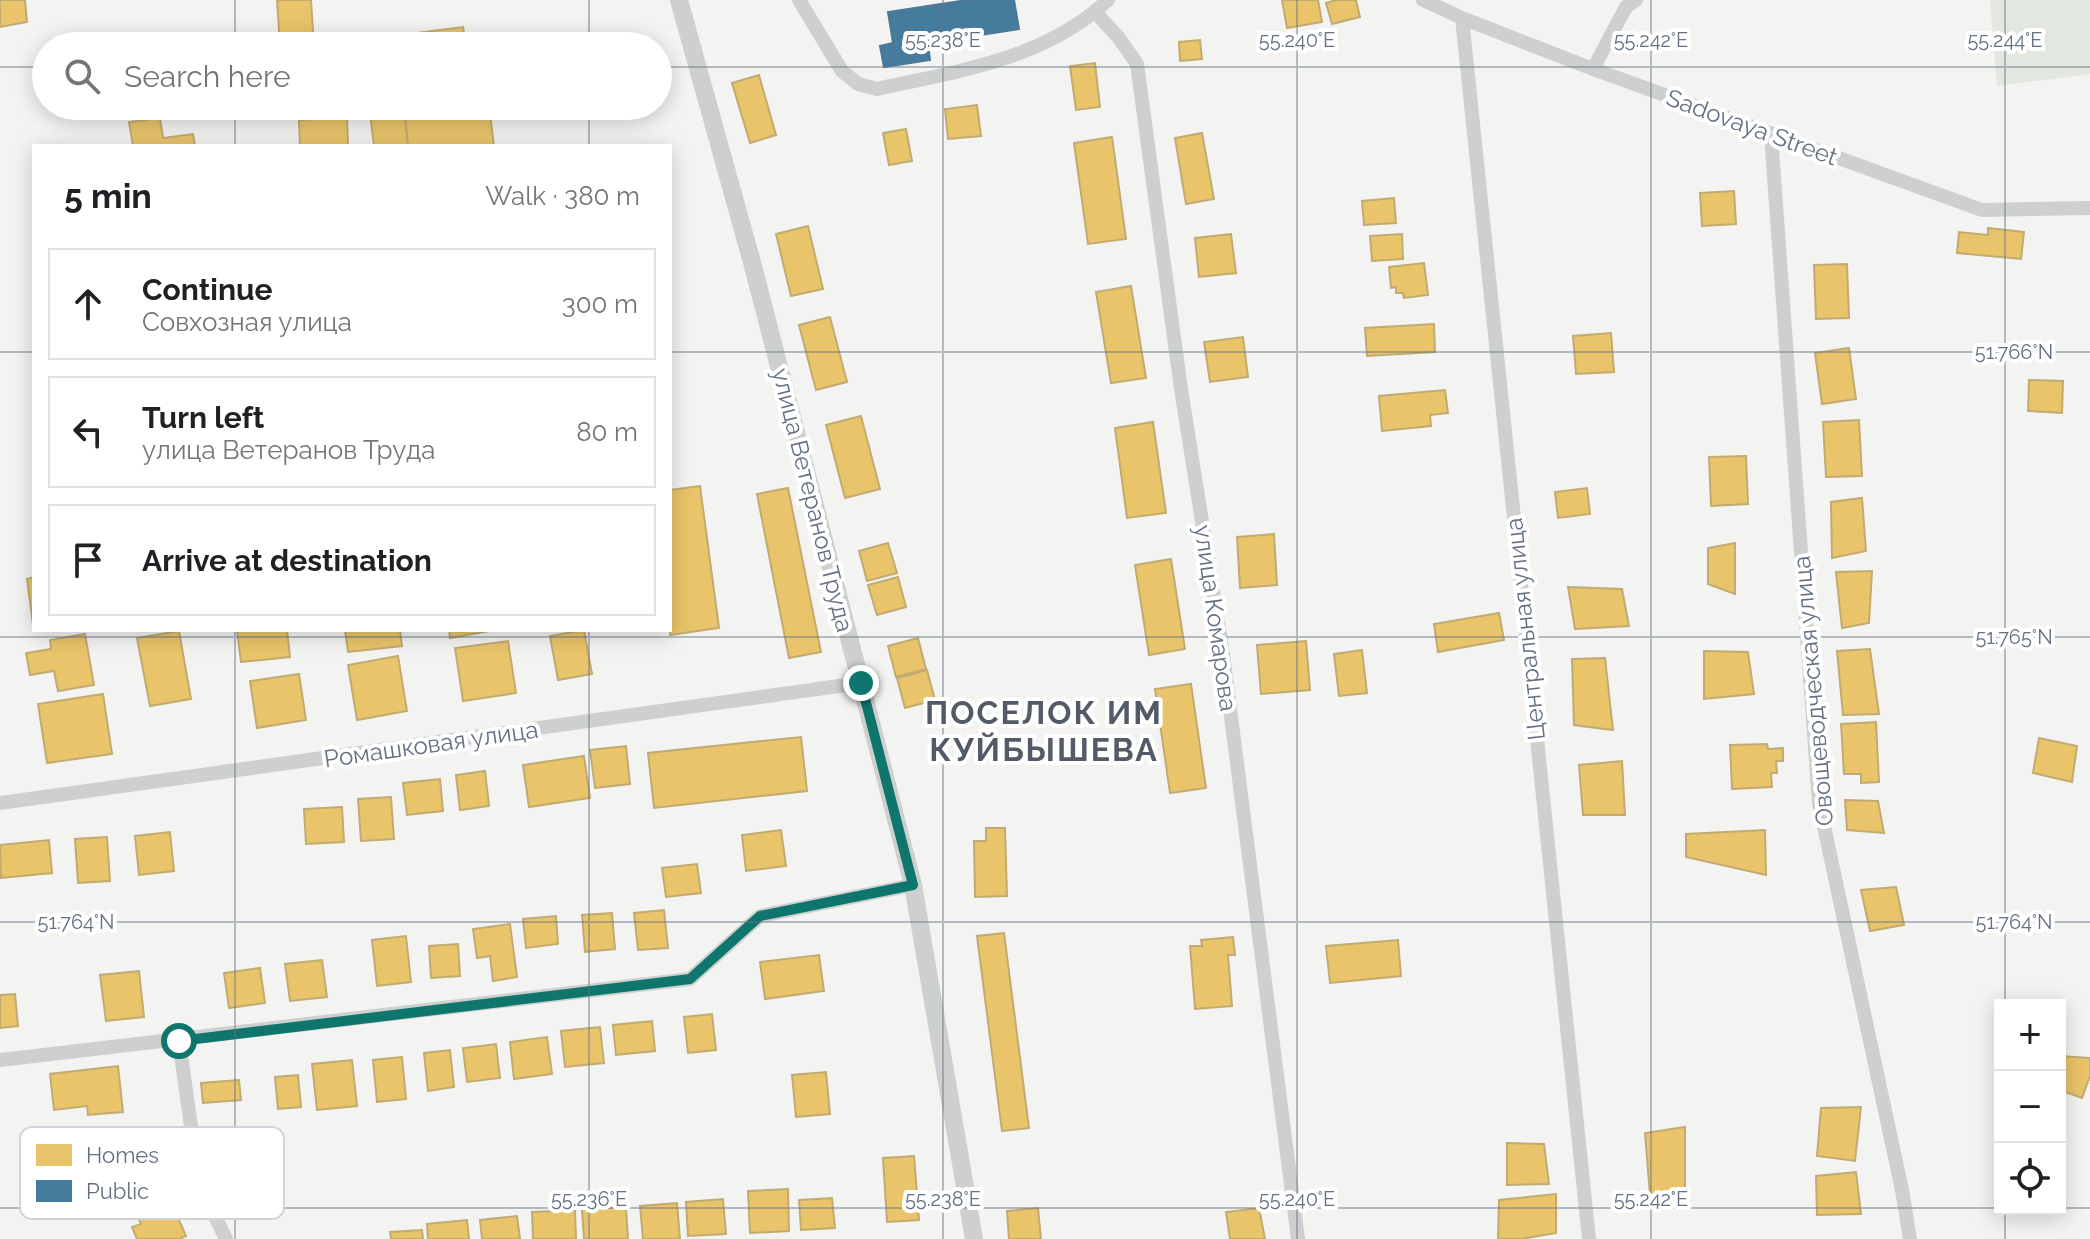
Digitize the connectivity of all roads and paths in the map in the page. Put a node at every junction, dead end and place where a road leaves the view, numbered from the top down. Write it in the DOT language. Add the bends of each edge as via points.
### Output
graph roads {
  1 [pos="679,0"];
  2 [pos="799,0"];
  3 [pos="1108,0"];
  4 [pos="1423,0"];
  5 [pos="1636,0"];
  6 [pos="1095,12"];
  7 [pos="1462,18"];
  8 [pos="1593,69"];
  9 [pos="1771,135"];
  10 [pos="2090,208"];
  11 [pos="861,683"];
  12 [pos="0,803"];
  13 [pos="913,885"];
  14 [pos="179,1041"];
  15 [pos="0,1060"];
  16 [pos="191,1127"];
  17 [pos="216,1219"];
  18 [pos="226,1239"];
  19 [pos="974,1239"];
  20 [pos="1298,1239"];
  21 [pos="1589,1239"];
  22 [pos="1910,1239"];
  1 -- 11 [label="street, улица Ветеранов Труда"];
  2 -- 6 [label="street" via="842,71 858,84 877,89 998,62 1054,38"];
  3 -- 6 [label="street"];
  4 -- 7 [label="street, Sadovaya Street"];
  5 -- 8 [label="street" via="1626,7"];
  6 -- 20 [label="street, улица Комарова" via="1137,64 1223,654"];
  7 -- 8 [label="street, Sadovaya Street"];
  7 -- 21 [label="street, Центральная улица"];
  8 -- 9 [label="street, Sadovaya Street"];
  9 -- 10 [label="street, Sadovaya Street" via="1982,210"];
  9 -- 22 [label="street, Овощеводческая улица" via="1819,803"];
  11 -- 12 [label="street, Ромашковая улица"];
  11 -- 13 [label="street, улица Ветеранов Труда"];
  13 -- 14 [label="street" via="760,916 690,979"];
  13 -- 19 [label="street, улица Ветеранов Труда"];
  14 -- 15 [label="street"];
  14 -- 16 [label="street"];
  17 -- 18 [label="street"];
}
